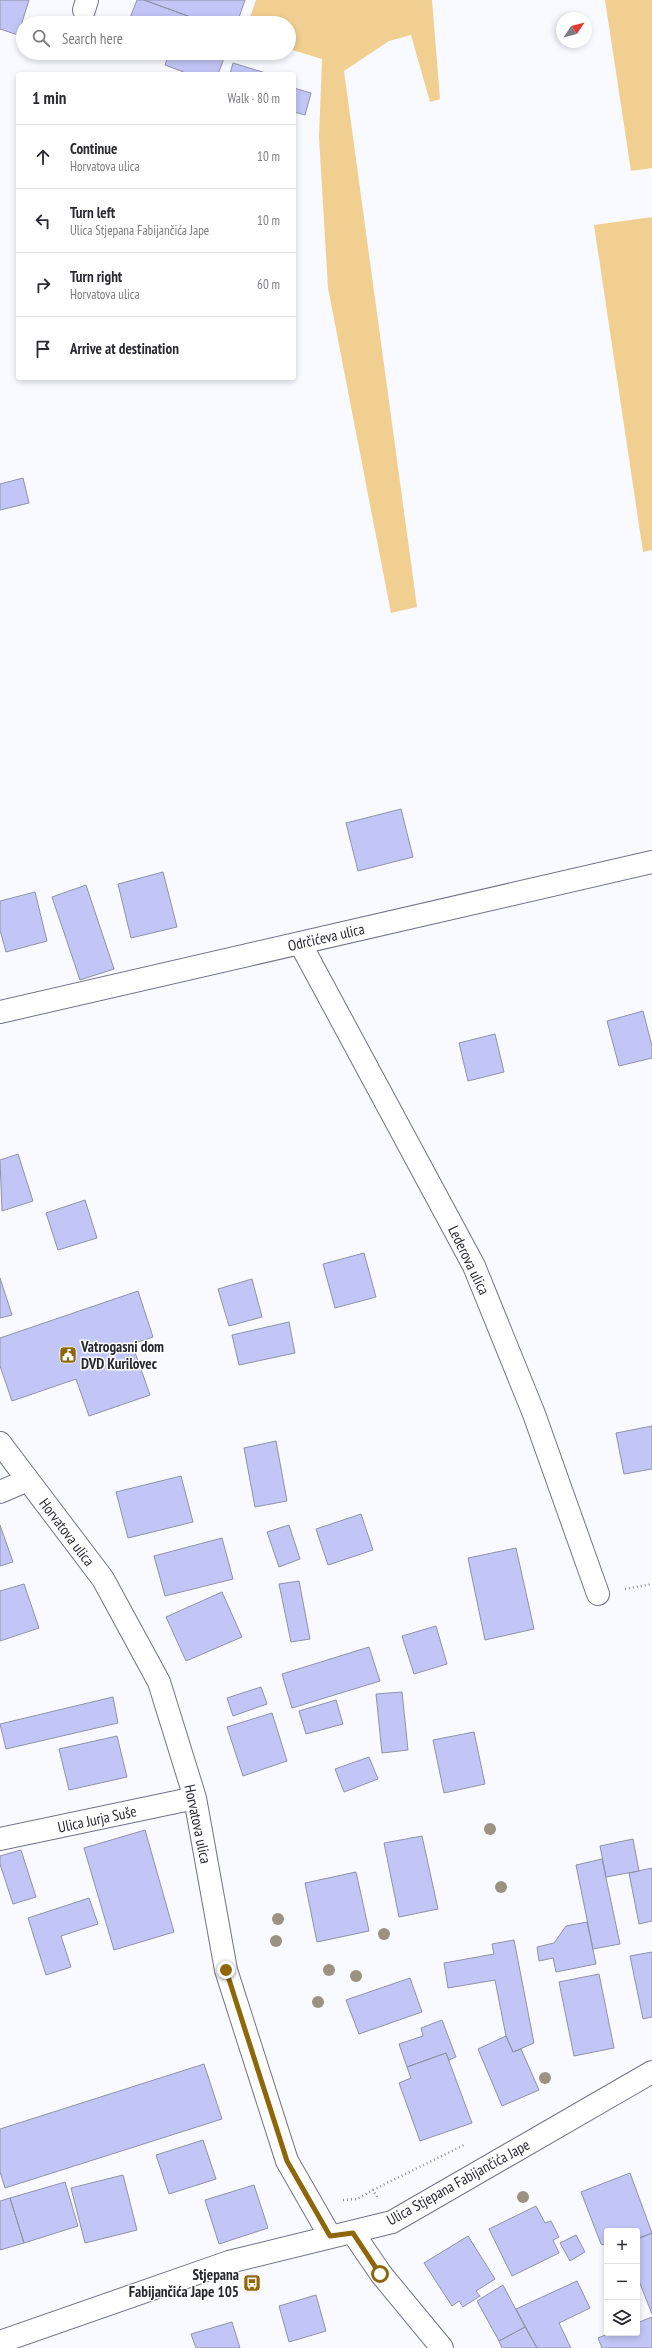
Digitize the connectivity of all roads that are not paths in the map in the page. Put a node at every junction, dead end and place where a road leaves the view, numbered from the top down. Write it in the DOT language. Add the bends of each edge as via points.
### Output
graph roads {
  1 [pos="652,862"];
  2 [pos="300,943"];
  3 [pos="0,1012"];
  4 [pos="0,1443"];
  5 [pos="28,1480"];
  6 [pos="0,1492"];
  7 [pos="598,1594"];
  8 [pos="195,1798"];
  9 [pos="0,1839"];
  10 [pos="652,2072"];
  11 [pos="353,2233"];
  12 [pos="330,2236"];
  13 [pos="0,2342"];
  14 [pos="442,2348"];
  1 -- 2 [label="street, Odrčićeva ulica"];
  2 -- 3 [label="street, Odrčićeva ulica"];
  2 -- 7 [label="street, Lederova ulica" via="474,1266 534,1414"];
  4 -- 5 [label="street, Horvatova ulica"];
  5 -- 6 [label="street"];
  5 -- 8 [label="street, Horvatova ulica" via="103,1579 159,1682"];
  8 -- 9 [label="street, Ulica Jurja Suše"];
  8 -- 12 [label="street, Horvatova ulica" via="226,1970 287,2161"];
  10 -- 11 [label="street, Ulica Stjepana Fabijančića Jape" via="392,2222"];
  11 -- 12 [label="street, Ulica Stjepana Fabijančića Jape"];
  11 -- 14 [label="street" via="380,2274"];
  12 -- 13 [label="street, Ulica Stjepana Fabijančića Jape" via="229,2262"];
}
